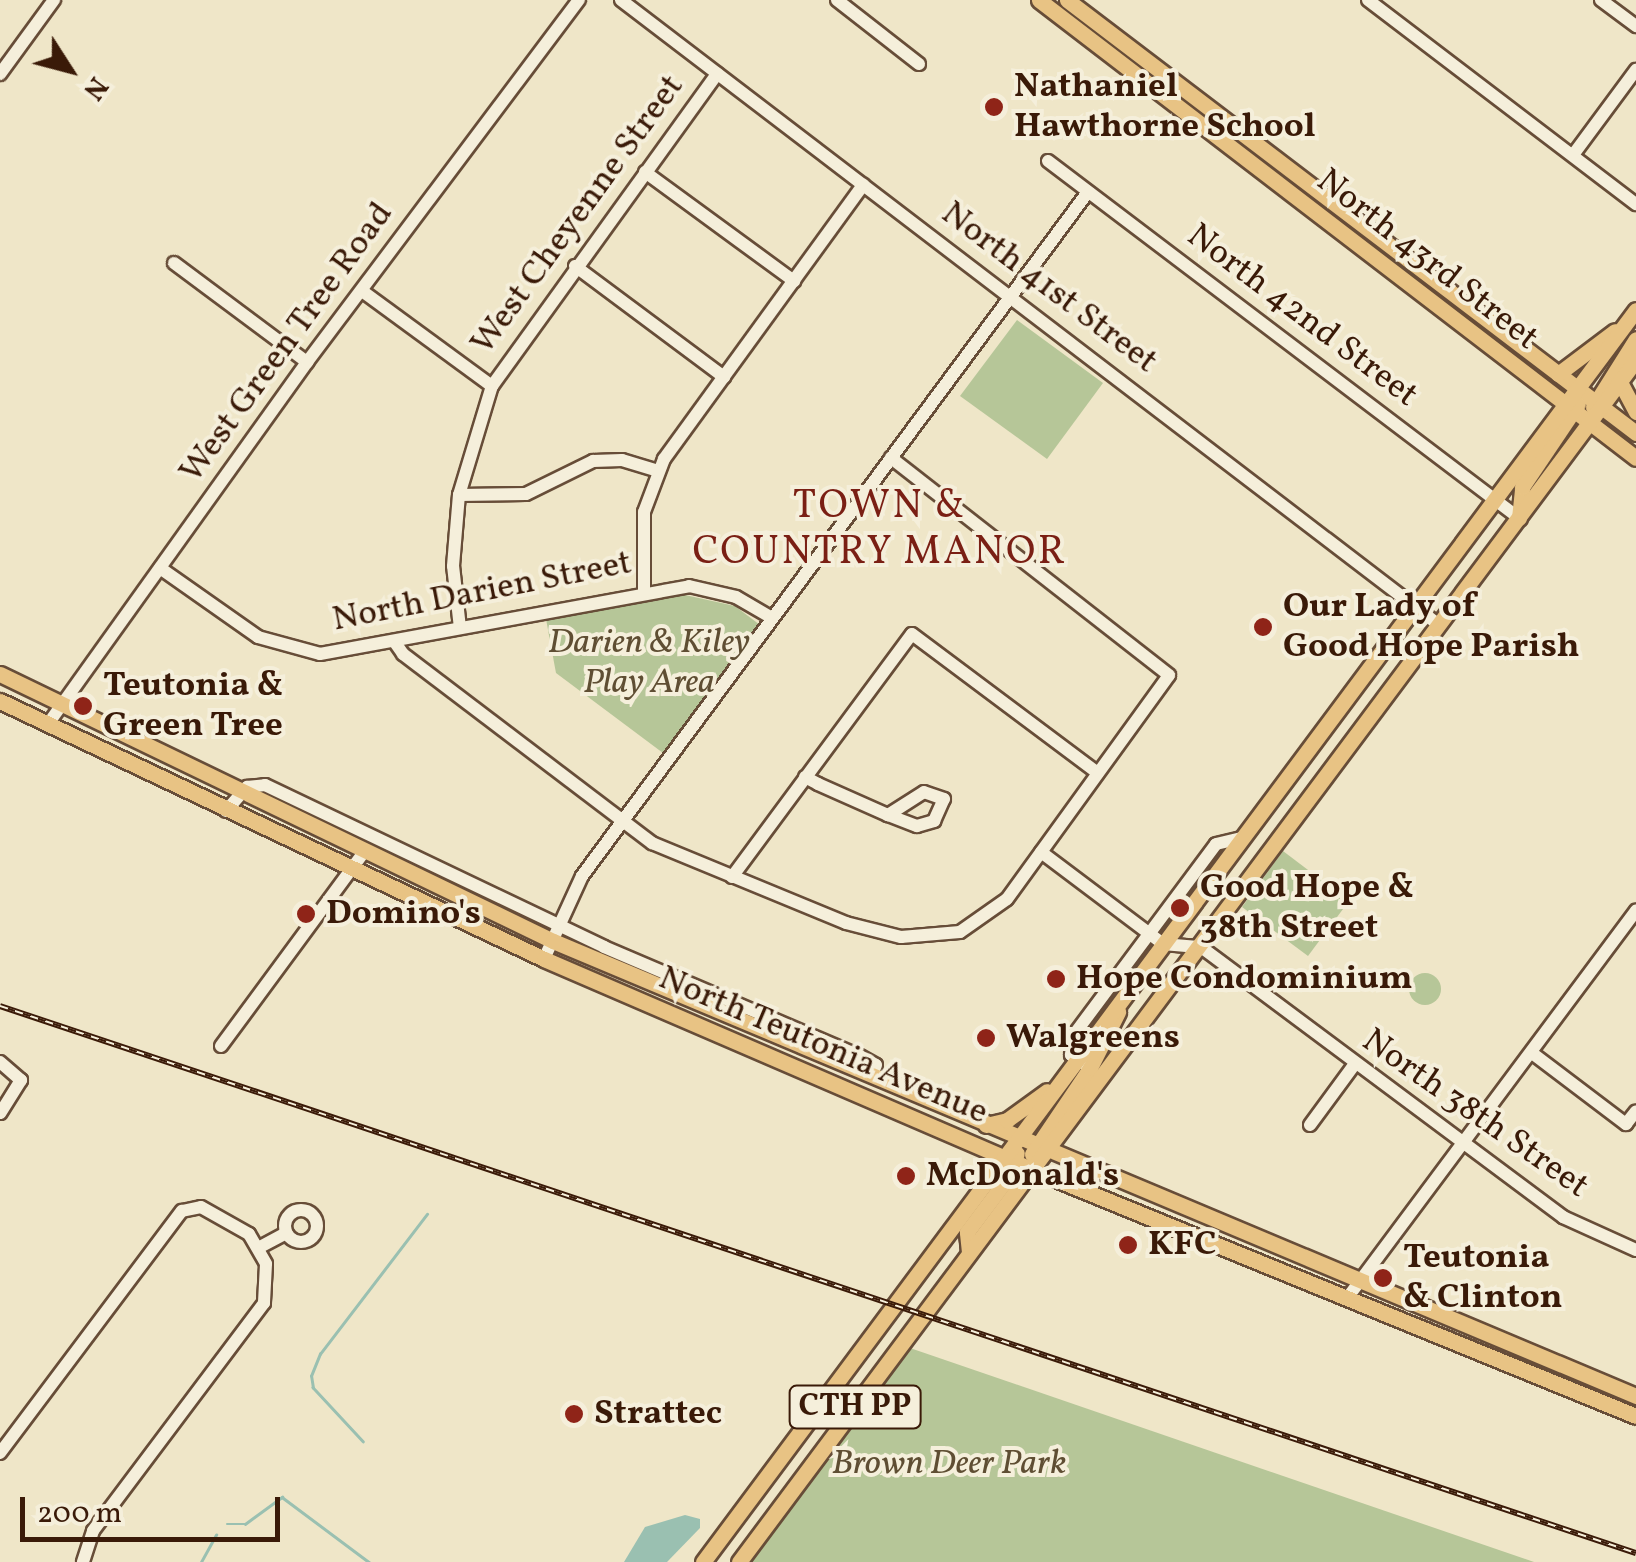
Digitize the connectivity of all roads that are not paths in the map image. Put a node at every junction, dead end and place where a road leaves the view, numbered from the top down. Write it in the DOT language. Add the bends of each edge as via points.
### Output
graph roads {
  1 [pos="54,0"];
  2 [pos="579,0"];
  3 [pos="621,0"];
  4 [pos="837,0"];
  5 [pos="1039,0"];
  6 [pos="1067,0"];
  7 [pos="1368,0"];
  8 [pos="1602,0"];
  9 [pos="1636,26"];
  10 [pos="920,64"];
  11 [pos="1636,70"];
  12 [pos="0,74"];
  13 [pos="718,74"];
  14 [pos="1573,155"];
  15 [pos="1048,161"];
  16 [pos="645,172"];
  17 [pos="863,185"];
  18 [pos="1088,192"];
  19 [pos="1636,204"];
  20 [pos="174,263"];
  21 [pos="575,266"];
  22 [pos="794,281"];
  23 [pos="362,292"];
  24 [pos="1011,297"];
  25 [pos="1631,317"];
  26 [pos="1636,339"];
  27 [pos="1636,360"];
  28 [pos="307,362"];
  29 [pos="1558,374"];
  30 [pos="724,377"];
  31 [pos="1620,382"];
  32 [pos="492,386"];
  33 [pos="1579,390"];
  34 [pos="1598,405"];
  35 [pos="1571,408"];
  36 [pos="1636,412"];
  37 [pos="1590,423"];
  38 [pos="1636,433"];
  39 [pos="891,458"];
  40 [pos="1636,458"];
  41 [pos="658,471"];
  42 [pos="459,495"];
  43 [pos="1495,501"];
  44 [pos="1518,518"];
  45 [pos="160,568"];
  46 [pos="644,592"];
  47 [pos="1415,606"];
  48 [pos="772,618"];
  49 [pos="1439,625"];
  50 [pos="460,628"];
  51 [pos="394,641"];
  52 [pos="0,674"];
  53 [pos="0,701"];
  54 [pos="59,705"];
  55 [pos="48,724"];
  56 [pos="1098,773"];
  57 [pos="805,777"];
  58 [pos="239,794"];
  59 [pos="226,810"];
  60 [pos="888,814"];
  61 [pos="621,822"];
  62 [pos="1242,838"];
  63 [pos="364,852"];
  64 [pos="1040,852"];
  65 [pos="352,870"];
  66 [pos="732,877"];
  67 [pos="1636,910"];
  68 [pos="1148,933"];
  69 [pos="556,934"];
  70 [pos="1163,944"];
  71 [pos="1201,947"];
  72 [pos="544,959"];
  73 [pos="221,1046"];
  74 [pos="1532,1053"];
  75 [pos="0,1062"];
  76 [pos="1085,1063"];
  77 [pos="1354,1065"];
  78 [pos="1063,1079"];
  79 [pos="1636,1112"];
  80 [pos="0,1113"];
  81 [pos="986,1125"];
  82 [pos="1310,1125"];
  83 [pos="1018,1140"];
  84 [pos="1460,1146"];
  85 [pos="1040,1147"];
  86 [pos="1011,1159"];
  87 [pos="1032,1168"];
  88 [pos="286,1233"];
  89 [pos="260,1247"];
  90 [pos="1636,1250"];
  91 [pos="969,1252"];
  92 [pos="1361,1279"];
  93 [pos="1348,1297"];
  94 [pos="1636,1396"];
  95 [pos="1636,1416"];
  96 [pos="0,1453"];
  97 [pos="83,1562"];
  98 [pos="703,1562"];
  99 [pos="738,1562"];
  1 -- 12 [label="street"];
  2 -- 23 [label="street, West Green Tree Road"];
  3 -- 13 [label="street, North 41st Street"];
  4 -- 10 [label="street"];
  5 -- 35 [label="main road, North 43rd Street"];
  6 -- 29 [label="main road, North 43rd Street"];
  7 -- 14 [label="street"];
  8 -- 9 [label="street"];
  11 -- 14 [label="street"];
  13 -- 16 [label="street, West Cheyenne Street"];
  13 -- 17 [label="street, North 41st Street"];
  14 -- 19 [label="street"];
  15 -- 18 [label="street, North 42nd Street"];
  16 -- 21 [label="street, West Cheyenne Street"];
  16 -- 22 [label="street"];
  17 -- 22 [label="street"];
  17 -- 24 [label="street, North 41st Street"];
  18 -- 24 [label="street"];
  18 -- 43 [label="street, North 42nd Street"];
  20 -- 28 [label="street"];
  21 -- 30 [label="street"];
  21 -- 32 [label="street, West Cheyenne Street"];
  22 -- 30 [label="street"];
  23 -- 28 [label="street, West Green Tree Road"];
  23 -- 32 [label="street"];
  24 -- 39 [label="street"];
  24 -- 47 [label="street, North 41st Street"];
  25 -- 29 [label="main road"];
  25 -- 33 [label="main road"];
  26 -- 34 [label="main road"];
  27 -- 31 [label="main road"];
  28 -- 45 [label="street, West Green Tree Road"];
  29 -- 33 [label="main road, North 43rd Street"];
  30 -- 41 [label="street"];
  31 -- 34 [label="main road"];
  31 -- 36 [label="main road"];
  32 -- 42 [label="street, West Cheyenne Street"];
  33 -- 34 [label="main road, North 43rd Street"];
  33 -- 35 [label="main road"];
  34 -- 37 [label="main road"];
  34 -- 38 [label="main road, North 43rd Street"];
  35 -- 37 [label="main road, North 43rd Street"];
  35 -- 43 [label="main road"];
  35 -- 44 [label="main road" via="1522,486"];
  37 -- 40 [label="main road, North 43rd Street"];
  37 -- 44 [label="main road"];
  39 -- 48 [label="street"];
  39 -- 56 [label="street" via="1169,675"];
  41 -- 42 [label="street" via="622,460 593,461 526,494"];
  41 -- 46 [label="street" via="641,530"];
  42 -- 50 [label="street, West Cheyenne Street" via="453,566"];
  43 -- 44 [label="street, North 42nd Street"];
  43 -- 47 [label="main road"];
  44 -- 49 [label="main road"];
  45 -- 51 [label="street, North Darien Street" via="258,637 290,650 320,654"];
  45 -- 54 [label="street, West Green Tree Road"];
  46 -- 48 [label="street, North Darien Street" via="689,586 736,597"];
  46 -- 50 [label="street, North Darien Street"];
  47 -- 49 [label="street, North 41st Street"];
  47 -- 62 [label="main road"];
  48 -- 61 [label="street"];
  49 -- 71 [label="main road"];
  50 -- 51 [label="street, North Darien Street"];
  51 -- 61 [label="street"];
  52 -- 54 [label="main road, North Teutonia Avenue"];
  53 -- 55 [label="main road, North Teutonia Avenue"];
  54 -- 55 [label="street, West Green Tree Road"];
  54 -- 58 [label="main road, North Teutonia Avenue"];
  55 -- 59 [label="main road, North Teutonia Avenue"];
  56 -- 57 [label="street" via="912,634"];
  56 -- 64 [label="street"];
  57 -- 60 [label="street"];
  57 -- 66 [label="street"];
  58 -- 59 [label="street"];
  58 -- 63 [label="main road, North Teutonia Avenue"];
  58 -- 69 [label="street, North Teutonia Avenue" via="265,785"];
  59 -- 65 [label="main road, North Teutonia Avenue"];
  61 -- 66 [label="street"];
  61 -- 69 [label="street" via="582,876"];
  62 -- 68 [label="street" via="1216,844"];
  62 -- 70 [label="main road"];
  63 -- 65 [label="street"];
  63 -- 69 [label="main road, North Teutonia Avenue"];
  64 -- 66 [label="street" via="1007,899 960,932 881,932"];
  64 -- 68 [label="street"];
  65 -- 72 [label="main road, North Teutonia Avenue"];
  65 -- 73 [label="street"];
  67 -- 74 [label="street"];
  68 -- 70 [label="street"];
  68 -- 76 [label="street" via="1073,1036"];
  69 -- 72 [label="street"];
  69 -- 81 [label="main road, North Teutonia Avenue"];
  70 -- 71 [label="street"];
  70 -- 76 [label="main road"];
  71 -- 76 [label="main road"];
  71 -- 77 [label="street, North 38th Street"];
  72 -- 86 [label="main road, North Teutonia Avenue"];
  74 -- 79 [label="street" via="1626,1124"];
  74 -- 84 [label="street"];
  75 -- 80 [label="street" via="21,1077"];
  76 -- 78 [label="main road"];
  76 -- 85 [label="main road"];
  77 -- 82 [label="street"];
  77 -- 84 [label="street, North 38th Street"];
  78 -- 81 [label="main road" via="1007,1120"];
  78 -- 83 [label="main road"];
  81 -- 83 [label="main road, North Teutonia Avenue"];
  83 -- 85 [label="main road, North Teutonia Avenue"];
  83 -- 86 [label="main road"];
  84 -- 90 [label="street, North 38th Street" via="1563,1217"];
  84 -- 92 [label="street"];
  85 -- 87 [label="main road"];
  85 -- 92 [label="main road, North Teutonia Avenue"];
  86 -- 87 [label="main road, North Teutonia Avenue"];
  86 -- 91 [label="main road" via="968,1232"];
  86 -- 98 [label="main road, CTH PP"];
  87 -- 91 [label="main road, CTH PP"];
  87 -- 93 [label="main road, North Teutonia Avenue"];
  88 -- 89 [label="street"];
  89 -- 96 [label="street" via="234,1221 197,1206 182,1211"];
  89 -- 97 [label="street" via="267,1277 258,1313 94,1531"];
  91 -- 99 [label="main road, CTH PP"];
  92 -- 93 [label="street"];
  92 -- 94 [label="main road, North Teutonia Avenue"];
  93 -- 95 [label="main road, North Teutonia Avenue"];
}
